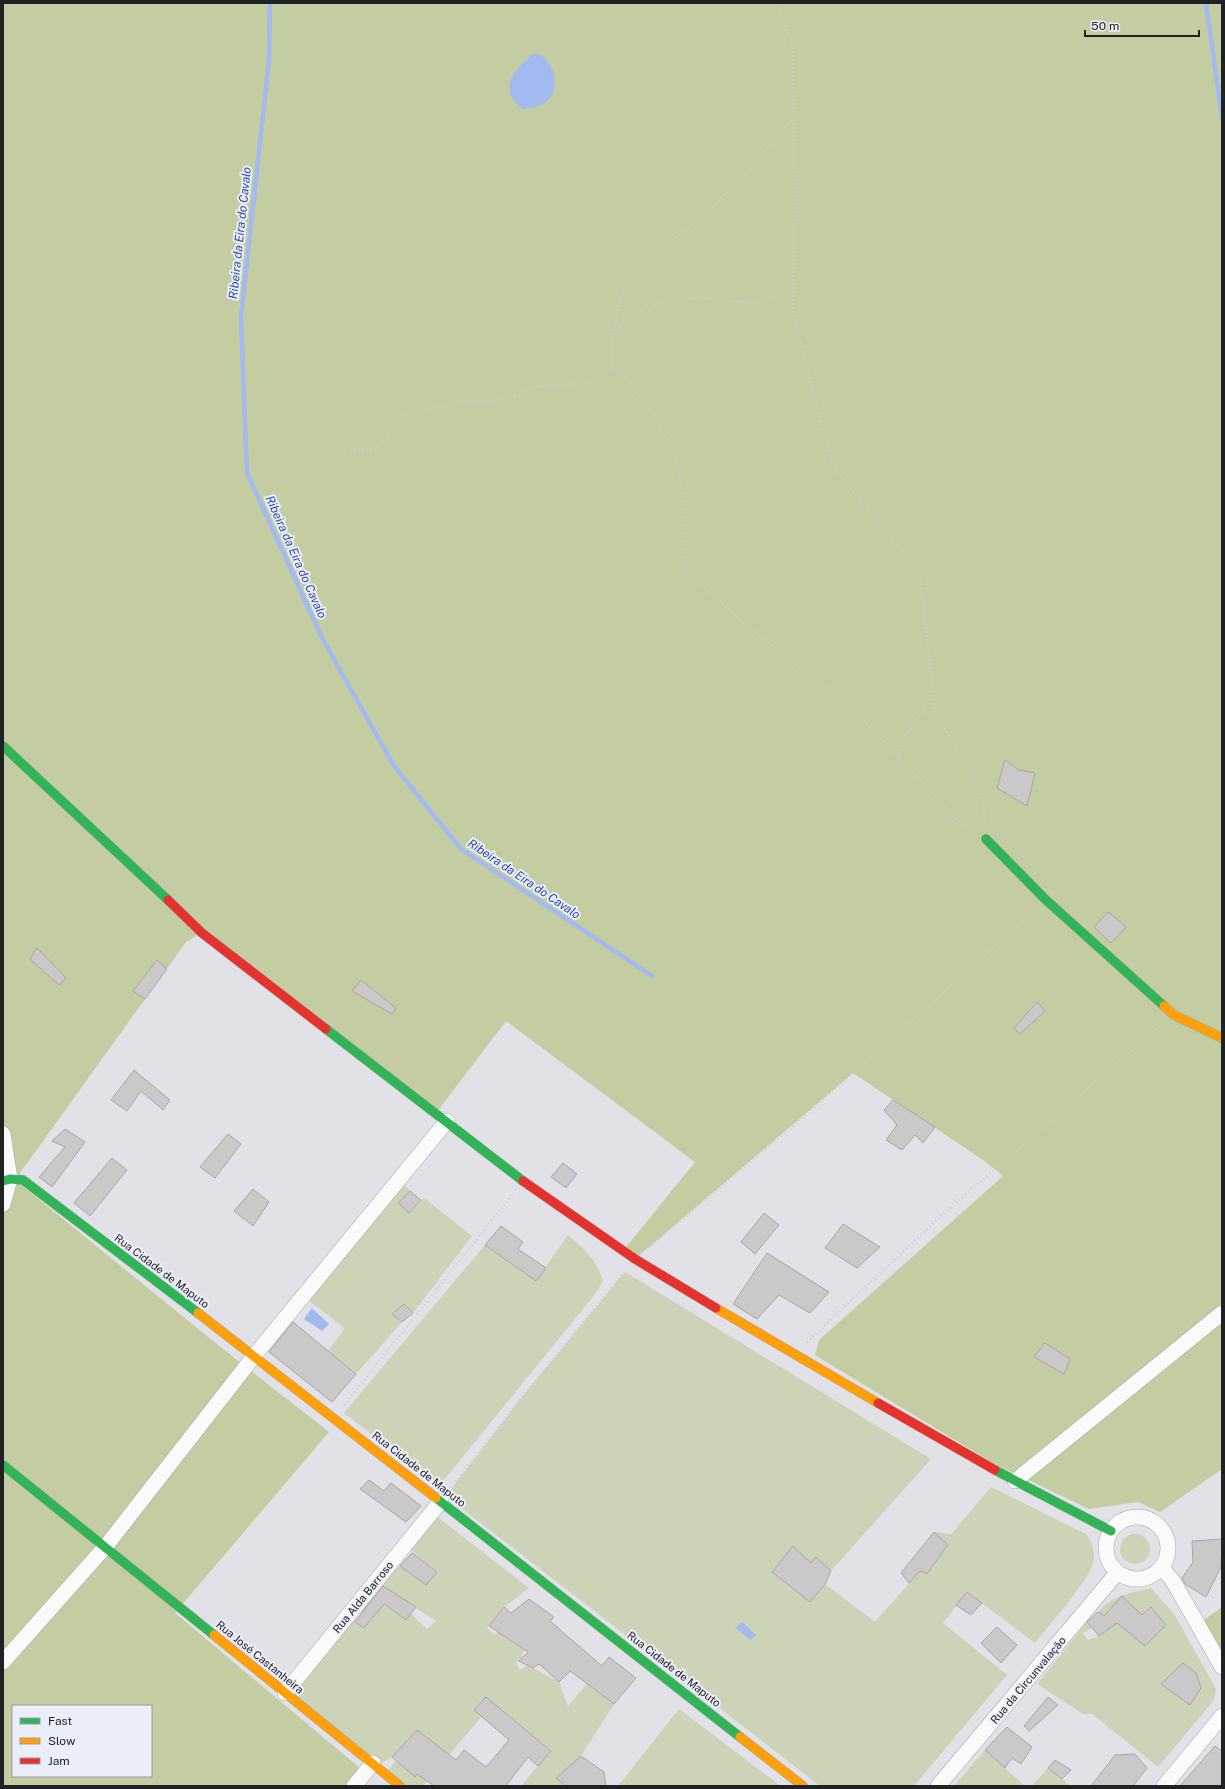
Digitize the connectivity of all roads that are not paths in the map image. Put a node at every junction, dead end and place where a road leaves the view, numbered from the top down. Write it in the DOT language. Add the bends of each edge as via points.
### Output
graph roads {
  1 [pos="3,746"];
  2 [pos="986,839"];
  3 [pos="1222,1038"];
  4 [pos="447,1121"];
  5 [pos="4,1141"];
  6 [pos="9,1180"];
  7 [pos="3,1204"];
  8 [pos="1222,1313"];
  9 [pos="254,1356"];
  10 [pos="3,1465"];
  11 [pos="1015,1481"];
  12 [pos="441,1501"];
  13 [pos="1111,1531"];
  14 [pos="106,1546"];
  15 [pos="1162,1568"];
  16 [pos="1117,1573"];
  17 [pos="3,1662"];
  18 [pos="1222,1667"];
  19 [pos="285,1693"];
  20 [pos="1222,1716"];
  21 [pos="373,1763"];
  22 [pos="354,1786"];
  23 [pos="400,1786"];
  24 [pos="804,1786"];
  25 [pos="938,1786"];
  26 [pos="1164,1786"];
  1 -- 4 [label="street" via="202,933"];
  2 -- 3 [label="street" via="1046,900 1174,1015"];
  4 -- 9 [label="street"];
  4 -- 11 [label="street" via="523,1181 635,1260"];
  5 -- 6 [label="street"];
  6 -- 7 [label="street"];
  6 -- 9 [label="street, Rua Cidade de Maputo" via="23,1180"];
  8 -- 11 [label="street"];
  9 -- 12 [label="street, Rua Cidade de Maputo"];
  9 -- 14 [label="street"];
  10 -- 14 [label="street, Rua José Castanheira"];
  11 -- 13 [label="street"];
  12 -- 19 [label="street, Rua Alda Barroso"];
  12 -- 24 [label="street, Rua Cidade de Maputo"];
  13 -- 15 [label="street" via="1117,1524 1136,1517 1146,1518 1155,1523 1163,1530 1167,1539 1167,1559"];
  13 -- 16 [label="street" via="1106,1549 1107,1558"];
  14 -- 17 [label="street"];
  14 -- 19 [label="street, Rua José Castanheira"];
  15 -- 16 [label="street" via="1145,1579 1135,1580"];
  15 -- 18 [label="street" via="1173,1581"];
  16 -- 25 [label="street, Rua da Circunvalação"];
  19 -- 21 [label="street, Rua José Castanheira"];
  20 -- 26 [label="street"];
  21 -- 22 [label="street"];
  21 -- 23 [label="street, Rua José Castanheira"];
}
